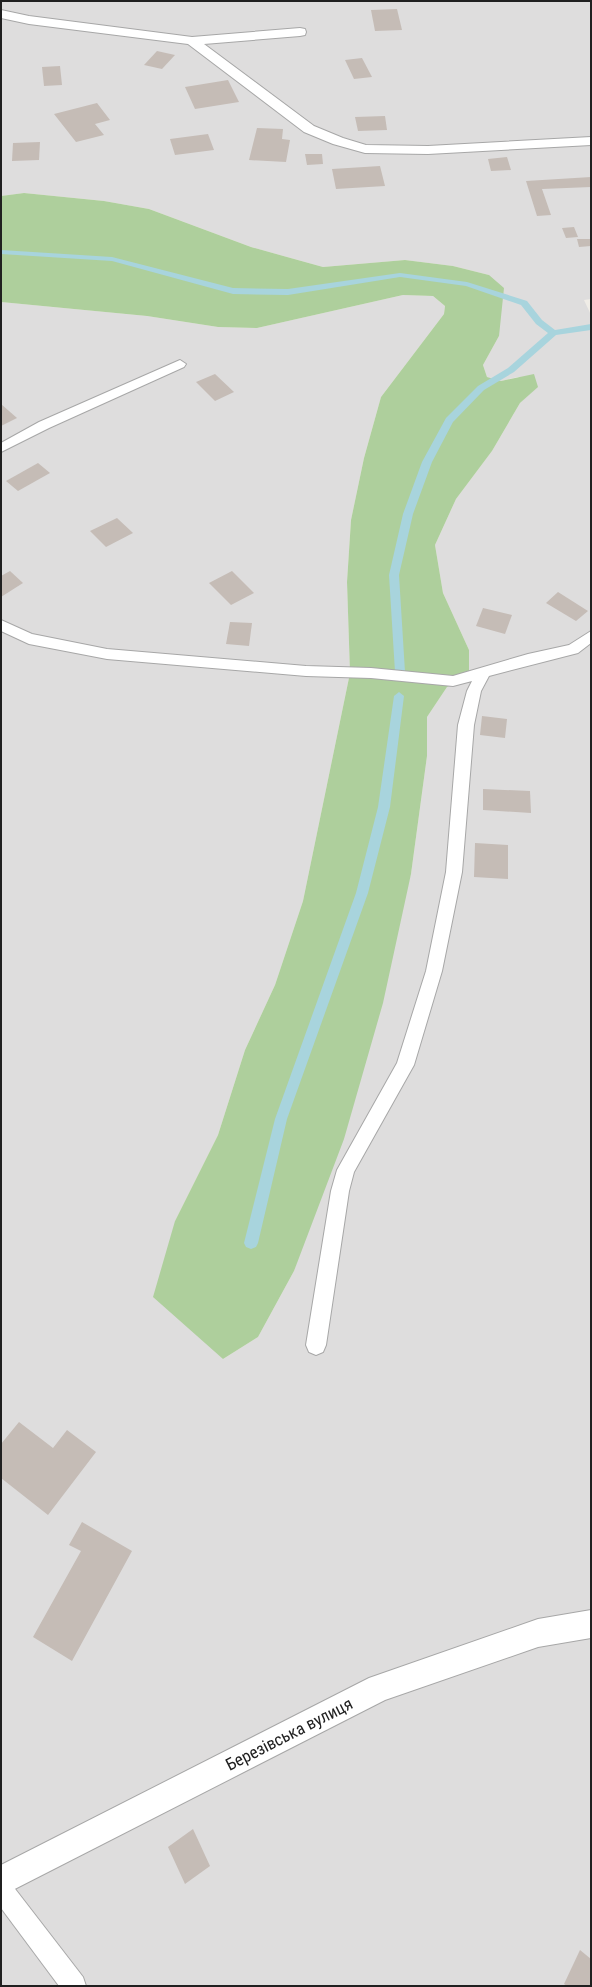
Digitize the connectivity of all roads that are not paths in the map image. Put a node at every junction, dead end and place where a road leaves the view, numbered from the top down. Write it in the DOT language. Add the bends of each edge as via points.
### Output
graph roads {
  1 [pos="1,14"];
  2 [pos="300,32"];
  3 [pos="192,41"];
  4 [pos="591,141"];
  5 [pos="180,364"];
  6 [pos="1,448"];
  7 [pos="1,625"];
  8 [pos="591,636"];
  9 [pos="483,673"];
  10 [pos="316,1345"];
  11 [pos="591,1624"];
  12 [pos="1,1881"];
  13 [pos="1,1888"];
  14 [pos="74,1986"];
  1 -- 3 [label="street" via="29,20"];
  2 -- 3 [label="street"];
  3 -- 4 [label="street" via="309,129 338,142 365,149 428,150"];
  5 -- 6 [label="lane" via="44,425"];
  7 -- 9 [label="lane" via="28,638 108,654 306,672 371,673 447,681"];
  8 -- 9 [label="lane" via="573,649"];
  9 -- 10 [label="lane" via="474,691 466,725 454,872 434,971 405,1065 346,1170 340,1191"];
  11 -- 12 [label="street, Березівська вулиця" via="538,1633 379,1688"];
  13 -- 14 [label="lane"];
}
